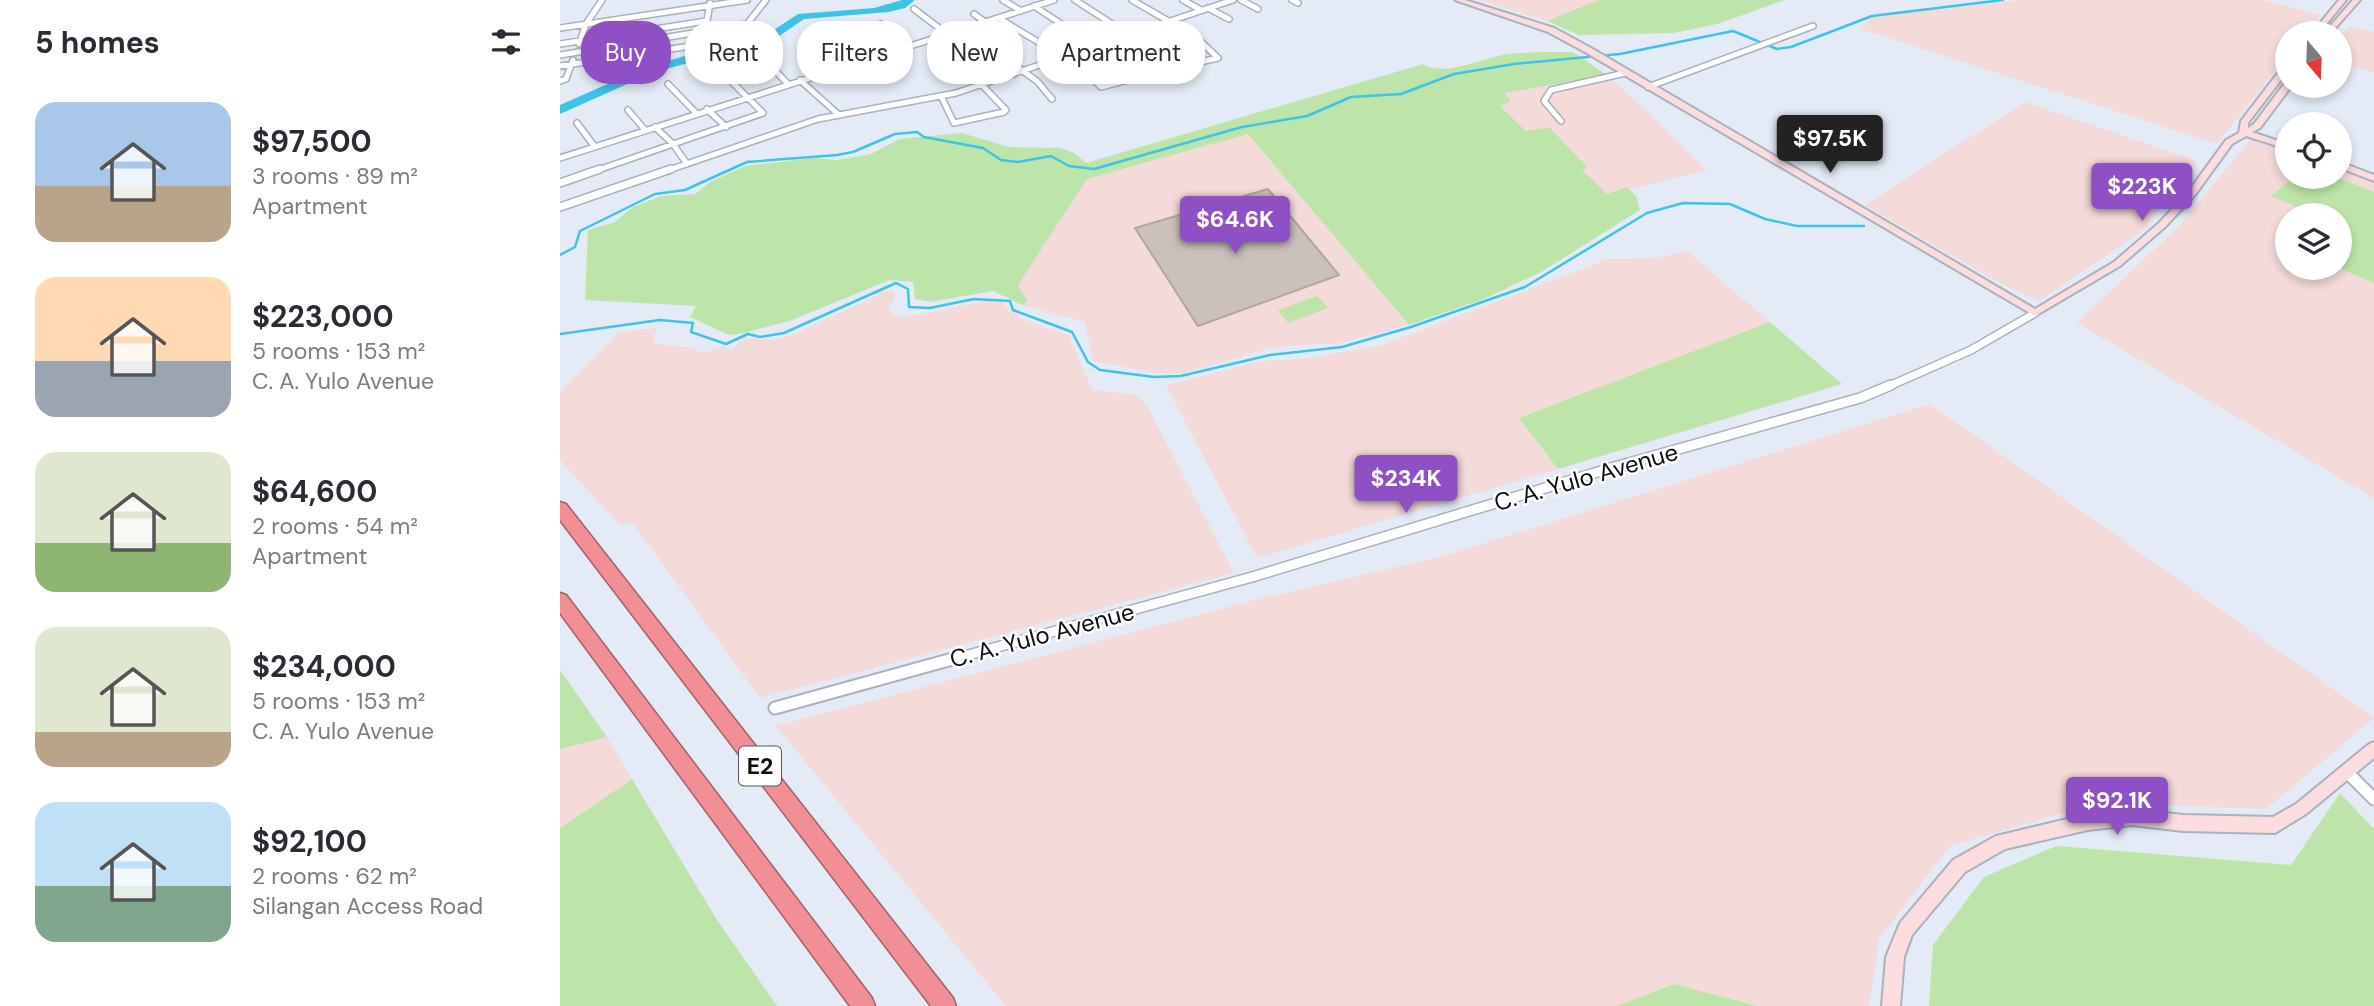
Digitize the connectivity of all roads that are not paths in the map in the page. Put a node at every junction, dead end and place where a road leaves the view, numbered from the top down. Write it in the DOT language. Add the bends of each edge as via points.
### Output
graph roads {
  1 [pos="601,0"];
  2 [pos="747,0"];
  3 [pos="766,0"];
  4 [pos="1003,0"];
  5 [pos="1054,0"];
  6 [pos="1075,0"];
  7 [pos="1132,0"];
  8 [pos="1183,0"];
  9 [pos="1233,0"];
  10 [pos="1241,0"];
  11 [pos="1458,0"];
  12 [pos="2343,0"];
  13 [pos="2357,0"];
  14 [pos="710,3"];
  15 [pos="1034,6"];
  16 [pos="914,9"];
  17 [pos="1205,9"];
  18 [pos="1258,9"];
  19 [pos="1021,11"];
  20 [pos="974,13"];
  21 [pos="999,18"];
  22 [pos="1229,19"];
  23 [pos="1167,20"];
  24 [pos="588,21"];
  25 [pos="604,21"];
  26 [pos="706,21"];
  27 [pos="749,21"];
  28 [pos="930,21"];
  29 [pos="984,21"];
  30 [pos="988,21"];
  31 [pos="1057,21"];
  32 [pos="1110,21"];
  33 [pos="2325,21"];
  34 [pos="2338,21"];
  35 [pos="581,25"];
  36 [pos="1813,26"];
  37 [pos="560,28"];
  38 [pos="685,35"];
  39 [pos="581,41"];
  40 [pos="1037,43"];
  41 [pos="560,44"];
  42 [pos="1205,46"];
  43 [pos="685,47"];
  44 [pos="1588,50"];
  45 [pos="575,52"];
  46 [pos="560,55"];
  47 [pos="1205,61"];
  48 [pos="1609,63"];
  49 [pos="571,64"];
  50 [pos="560,66"];
  51 [pos="1023,73"];
  52 [pos="1625,73"];
  53 [pos="783,78"];
  54 [pos="560,81"];
  55 [pos="797,81"];
  56 [pos="2275,83"];
  57 [pos="668,84"];
  58 [pos="733,84"];
  59 [pos="789,84"];
  60 [pos="804,84"];
  61 [pos="985,84"];
  62 [pos="982,85"];
  63 [pos="1648,87"];
  64 [pos="941,96"];
  65 [pos="745,97"];
  66 [pos="2278,98"];
  67 [pos="1052,99"];
  68 [pos="706,109"];
  69 [pos="628,110"];
  70 [pos="696,113"];
  71 [pos="839,115"];
  72 [pos="1561,121"];
  73 [pos="577,123"];
  74 [pos="655,127"];
  75 [pos="726,127"];
  76 [pos="645,130"];
  77 [pos="2243,132"];
  78 [pos="2275,143"];
  79 [pos="673,144"];
  80 [pos="596,146"];
  81 [pos="560,158"];
  82 [pos="687,164"];
  83 [pos="2352,170"];
  84 [pos="2374,178"];
  85 [pos="560,183"];
  86 [pos="560,207"];
  87 [pos="2035,313"];
  88 [pos="560,508"];
  89 [pos="560,600"];
  90 [pos="775,708"];
  91 [pos="2374,749"];
  92 [pos="2347,772"];
  93 [pos="2374,799"];
  94 [pos="864,1006"];
  95 [pos="945,1006"];
  96 [pos="1891,1006"];
  1 -- 24 [label="street"];
  2 -- 14 [label="street"];
  3 -- 27 [label="street"];
  4 -- 19 [label="street"];
  5 -- 15 [label="street"];
  6 -- 32 [label="street"];
  7 -- 23 [label="street"];
  8 -- 17 [label="street"];
  9 -- 17 [label="street"];
  10 -- 18 [label="street"];
  11 -- 44 [label="main road" via="1550,30"];
  12 -- 33 [label="main road"];
  13 -- 34 [label="main road"];
  14 -- 25 [label="street"];
  14 -- 26 [label="street"];
  15 -- 19 [label="street"];
  15 -- 31 [label="street"];
  16 -- 28 [label="street"];
  17 -- 22 [label="street"];
  17 -- 23 [label="street"];
  19 -- 21 [label="street"];
  20 -- 29 [label="street"];
  21 -- 30 [label="street"];
  21 -- 40 [label="street"];
  35 -- 37 [label="street"];
  36 -- 63 [label="street"];
  38 -- 45 [label="street"];
  39 -- 41 [label="street"];
  39 -- 45 [label="street"];
  42 -- 47 [label="street" via="1217,58"];
  43 -- 49 [label="street"];
  44 -- 48 [label="main road"];
  45 -- 46 [label="street"];
  45 -- 49 [label="street"];
  48 -- 52 [label="main road"];
  49 -- 50 [label="street"];
  49 -- 54 [label="street" via="566,79"];
  51 -- 67 [label="street"];
  52 -- 63 [label="main road"];
  52 -- 72 [label="street" via="1551,90 1544,101"];
  53 -- 59 [label="street"];
  55 -- 59 [label="street"];
  56 -- 77 [label="main road, C. A. Yulo Avenue" via="2244,123"];
  57 -- 70 [label="street"];
  58 -- 65 [label="street"];
  59 -- 65 [label="street"];
  60 -- 71 [label="street"];
  61 -- 62 [label="street"];
  62 -- 64 [label="street"];
  62 -- 64 [label="street" via="1006,110 954,123"];
  63 -- 87 [label="main road"];
  64 -- 71 [label="street"];
  65 -- 68 [label="street"];
  65 -- 75 [label="street" via="763,113"];
  66 -- 77 [label="main road, C. A. Yulo Avenue" via="2257,126"];
  68 -- 70 [label="street"];
  68 -- 75 [label="street"];
  69 -- 76 [label="street"];
  70 -- 74 [label="street"];
  71 -- 82 [label="street"];
  73 -- 80 [label="street"];
  74 -- 76 [label="street"];
  74 -- 79 [label="street"];
  75 -- 79 [label="street"];
  76 -- 80 [label="street"];
  77 -- 78 [label="main road"];
  77 -- 87 [label="main road, C. A. Yulo Avenue" via="2229,142 2162,225 2117,264"];
  79 -- 82 [label="street"];
  79 -- 85 [label="street"];
  80 -- 81 [label="street"];
  82 -- 86 [label="street"];
  83 -- 84 [label="main road"];
  87 -- 90 [label="street, C. A. Yulo Avenue" via="1971,350 1860,398 1611,468 1252,578"];
  88 -- 95 [label="highway, E2"];
  89 -- 94 [label="highway, E2"];
  91 -- 92 [label="main road"];
  92 -- 93 [label="street"];
  92 -- 96 [label="main road" via="2276,825 2132,817 2002,842 1959,866 1906,929 1895,957"];
}
